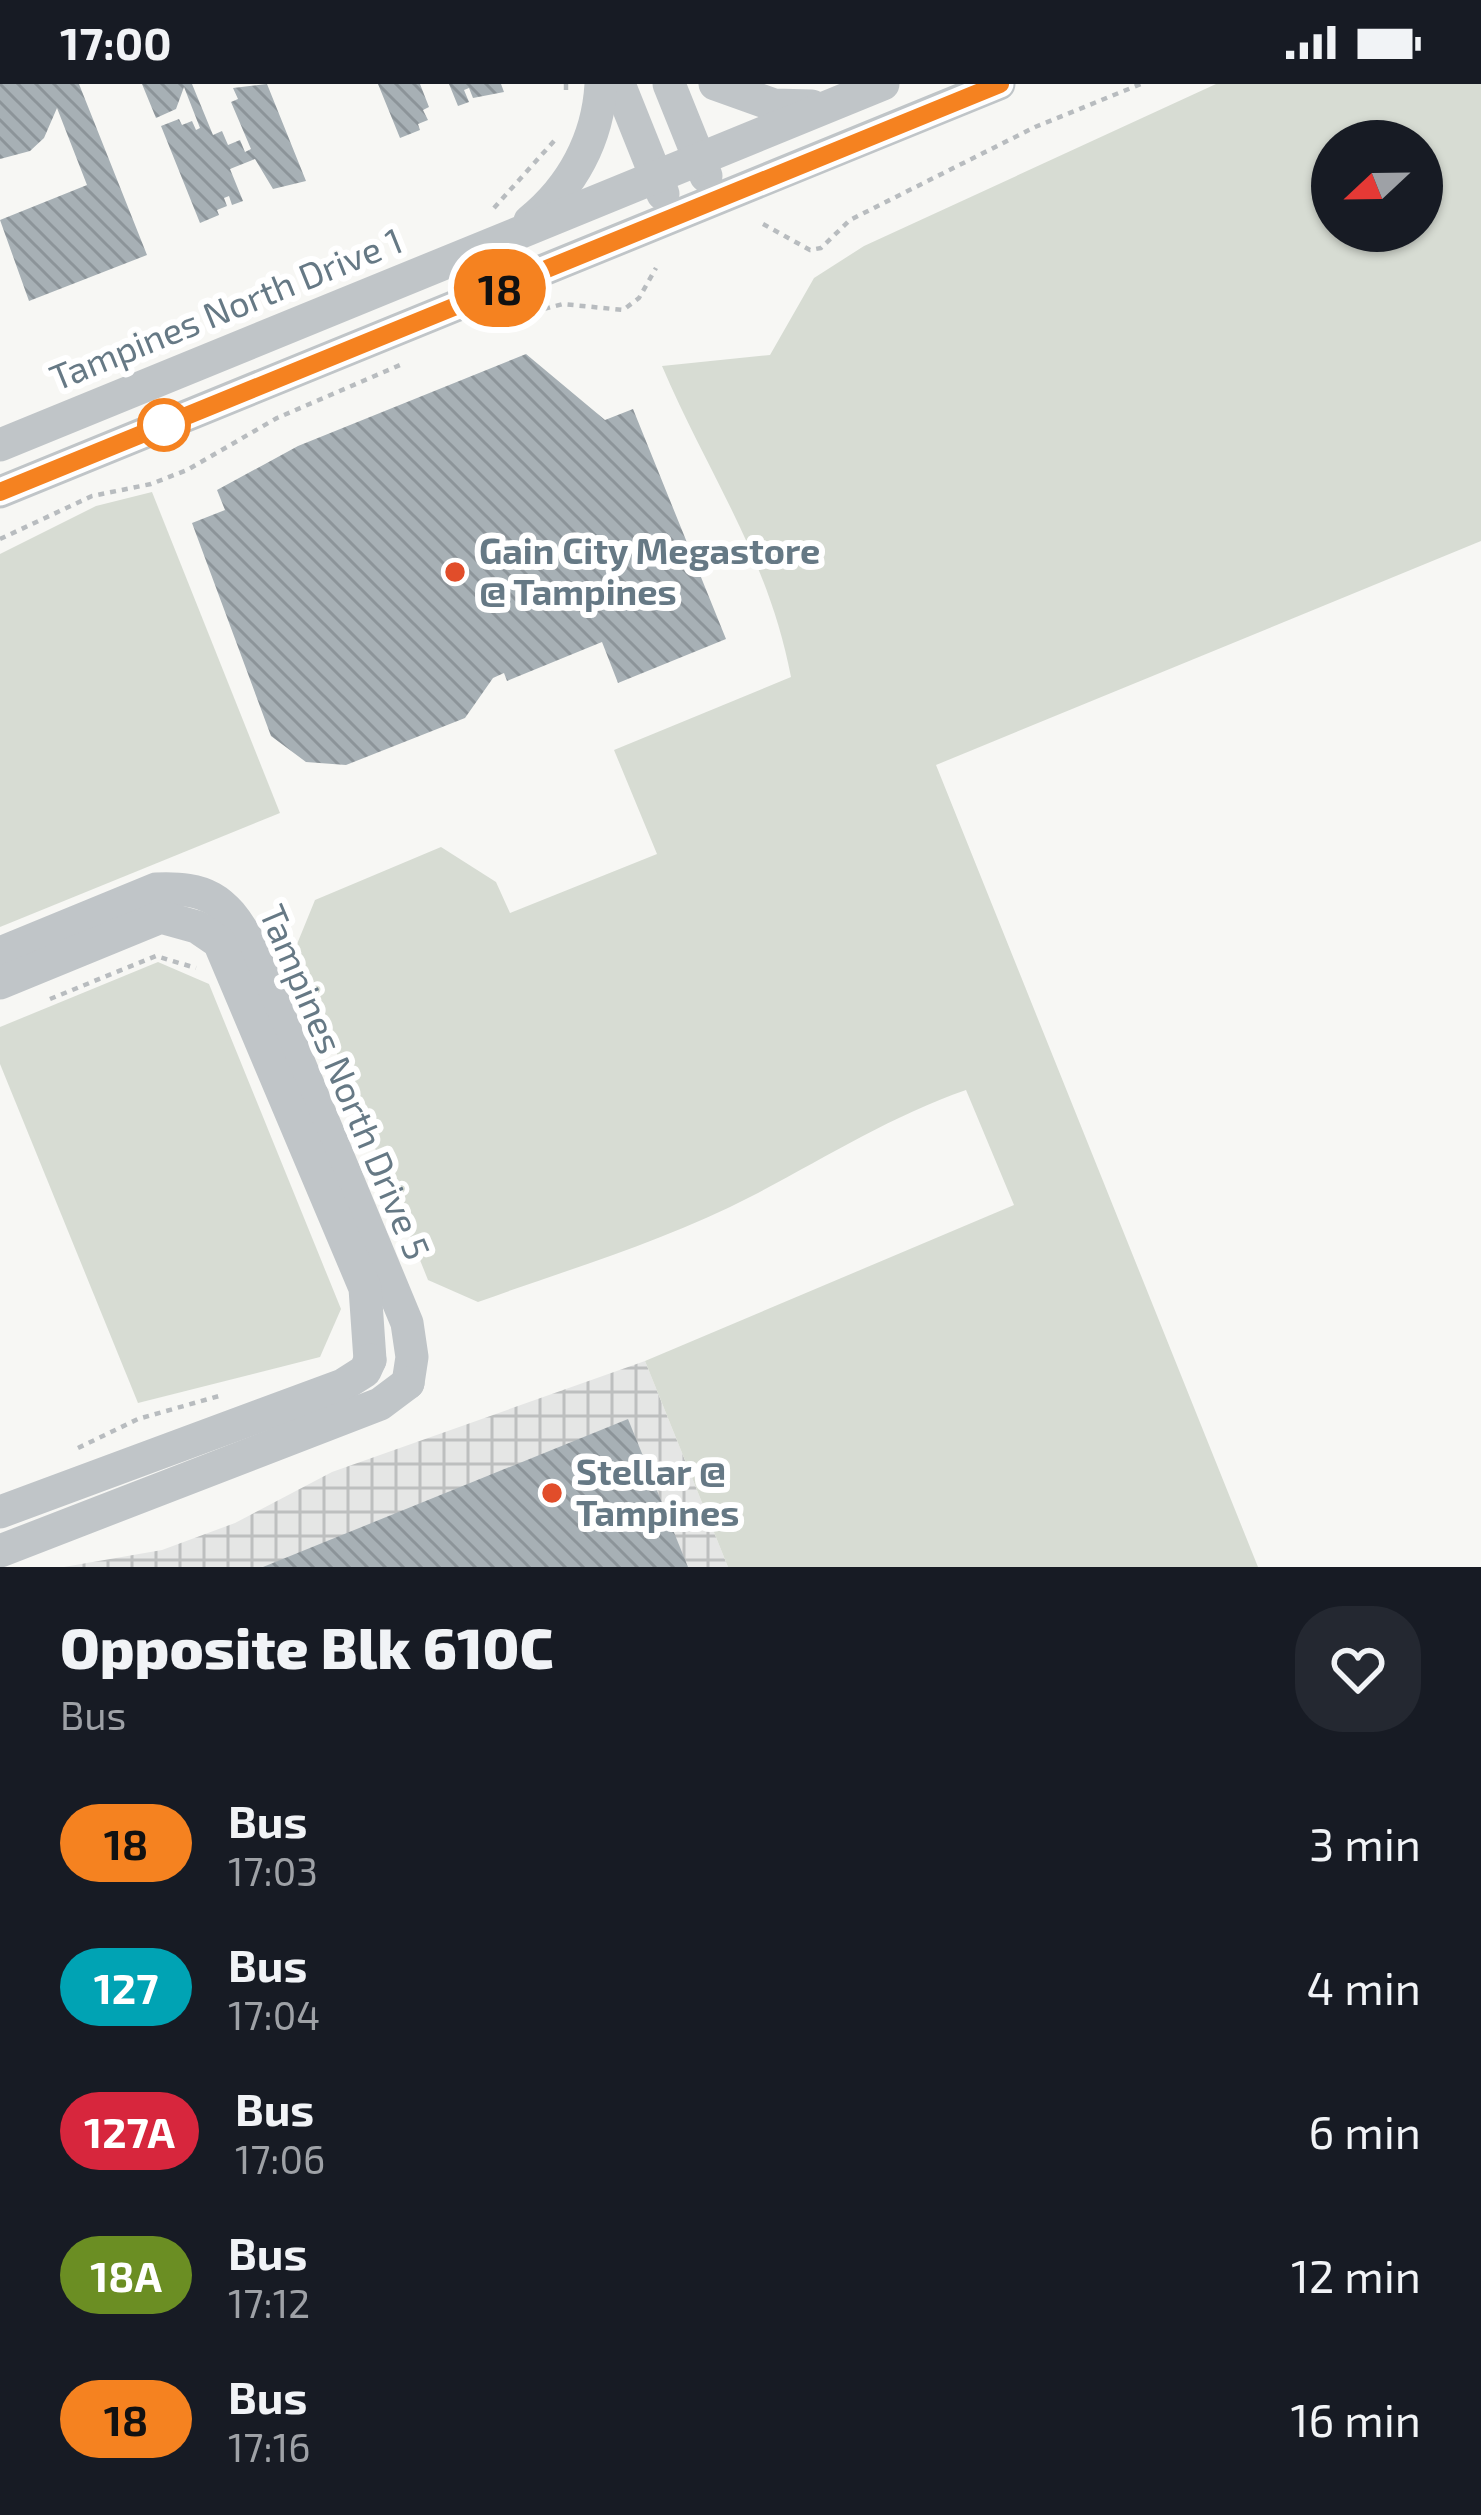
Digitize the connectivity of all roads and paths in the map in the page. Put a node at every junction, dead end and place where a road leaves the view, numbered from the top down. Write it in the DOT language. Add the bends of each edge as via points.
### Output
graph roads {
  1 [pos="601,84"];
  2 [pos="619,84"];
  3 [pos="669,84"];
  4 [pos="715,84"];
  5 [pos="883,84"];
  6 [pos="999,84"];
  7 [pos="1141,84"];
  8 [pos="826,106"];
  9 [pos="560,134"];
  10 [pos="699,159"];
  11 [pos="656,176"];
  12 [pos="716,200"];
  13 [pos="475,216"];
  14 [pos="672,218"];
  15 [pos="764,224"];
  16 [pos="509,236"];
  17 [pos="459,256"];
  18 [pos="656,268"];
  19 [pos="476,298"];
  20 [pos="508,319"];
  21 [pos="403,364"];
  22 [pos="0,445"];
  23 [pos="0,492"];
  24 [pos="0,539"];
  25 [pos="0,953"];
  26 [pos="213,976"];
  27 [pos="0,983"];
  28 [pos="44,1001"];
  29 [pos="370,1360"];
  30 [pos="408,1384"];
  31 [pos="220,1396"];
  32 [pos="69,1453"];
  33 [pos="0,1512"];
  34 [pos="0,1551"];
  1 -- 16 [label="street" via="587,150 567,183"];
  2 -- 11 [label="street"];
  3 -- 10 [label="street"];
  4 -- 8 [label="street" via="774,105"];
  5 -- 8 [label="street, Tampines North Drive 1"];
  6 -- 12 [label="street"];
  7 -- 15 [label="path" via="850,220 821,248 809,250"];
  8 -- 10 [label="street, Tampines North Drive 1"];
  9 -- 13 [label="path" via="496,208"];
  10 -- 11 [label="street, Tampines North Drive 1"];
  10 -- 12 [label="street"];
  11 -- 14 [label="street"];
  11 -- 16 [label="street, Tampines North Drive 1"];
  12 -- 14 [label="street"];
  14 -- 19 [label="street"];
  16 -- 17 [label="street, Tampines North Drive 1"];
  17 -- 19 [label="street"];
  17 -- 22 [label="street, Tampines North Drive 1"];
  18 -- 20 [label="path" via="623,310 562,304"];
  19 -- 23 [label="street"];
  21 -- 24 [label="path" via="277,418 187,470 92,496"];
  25 -- 30 [label="street, Tampines North Drive 5" via="156,889 183,888 229,907 407,1323"];
  26 -- 28 [label="path" via="156,956"];
  27 -- 29 [label="street, Tampines North Drive 5" via="161,917 220,942 365,1288"];
  29 -- 30 [label="street"];
  29 -- 33 [label="street" via="343,1385"];
  30 -- 34 [label="street" via="380,1404"];
  31 -- 32 [label="path" via="138,1419"];
}
